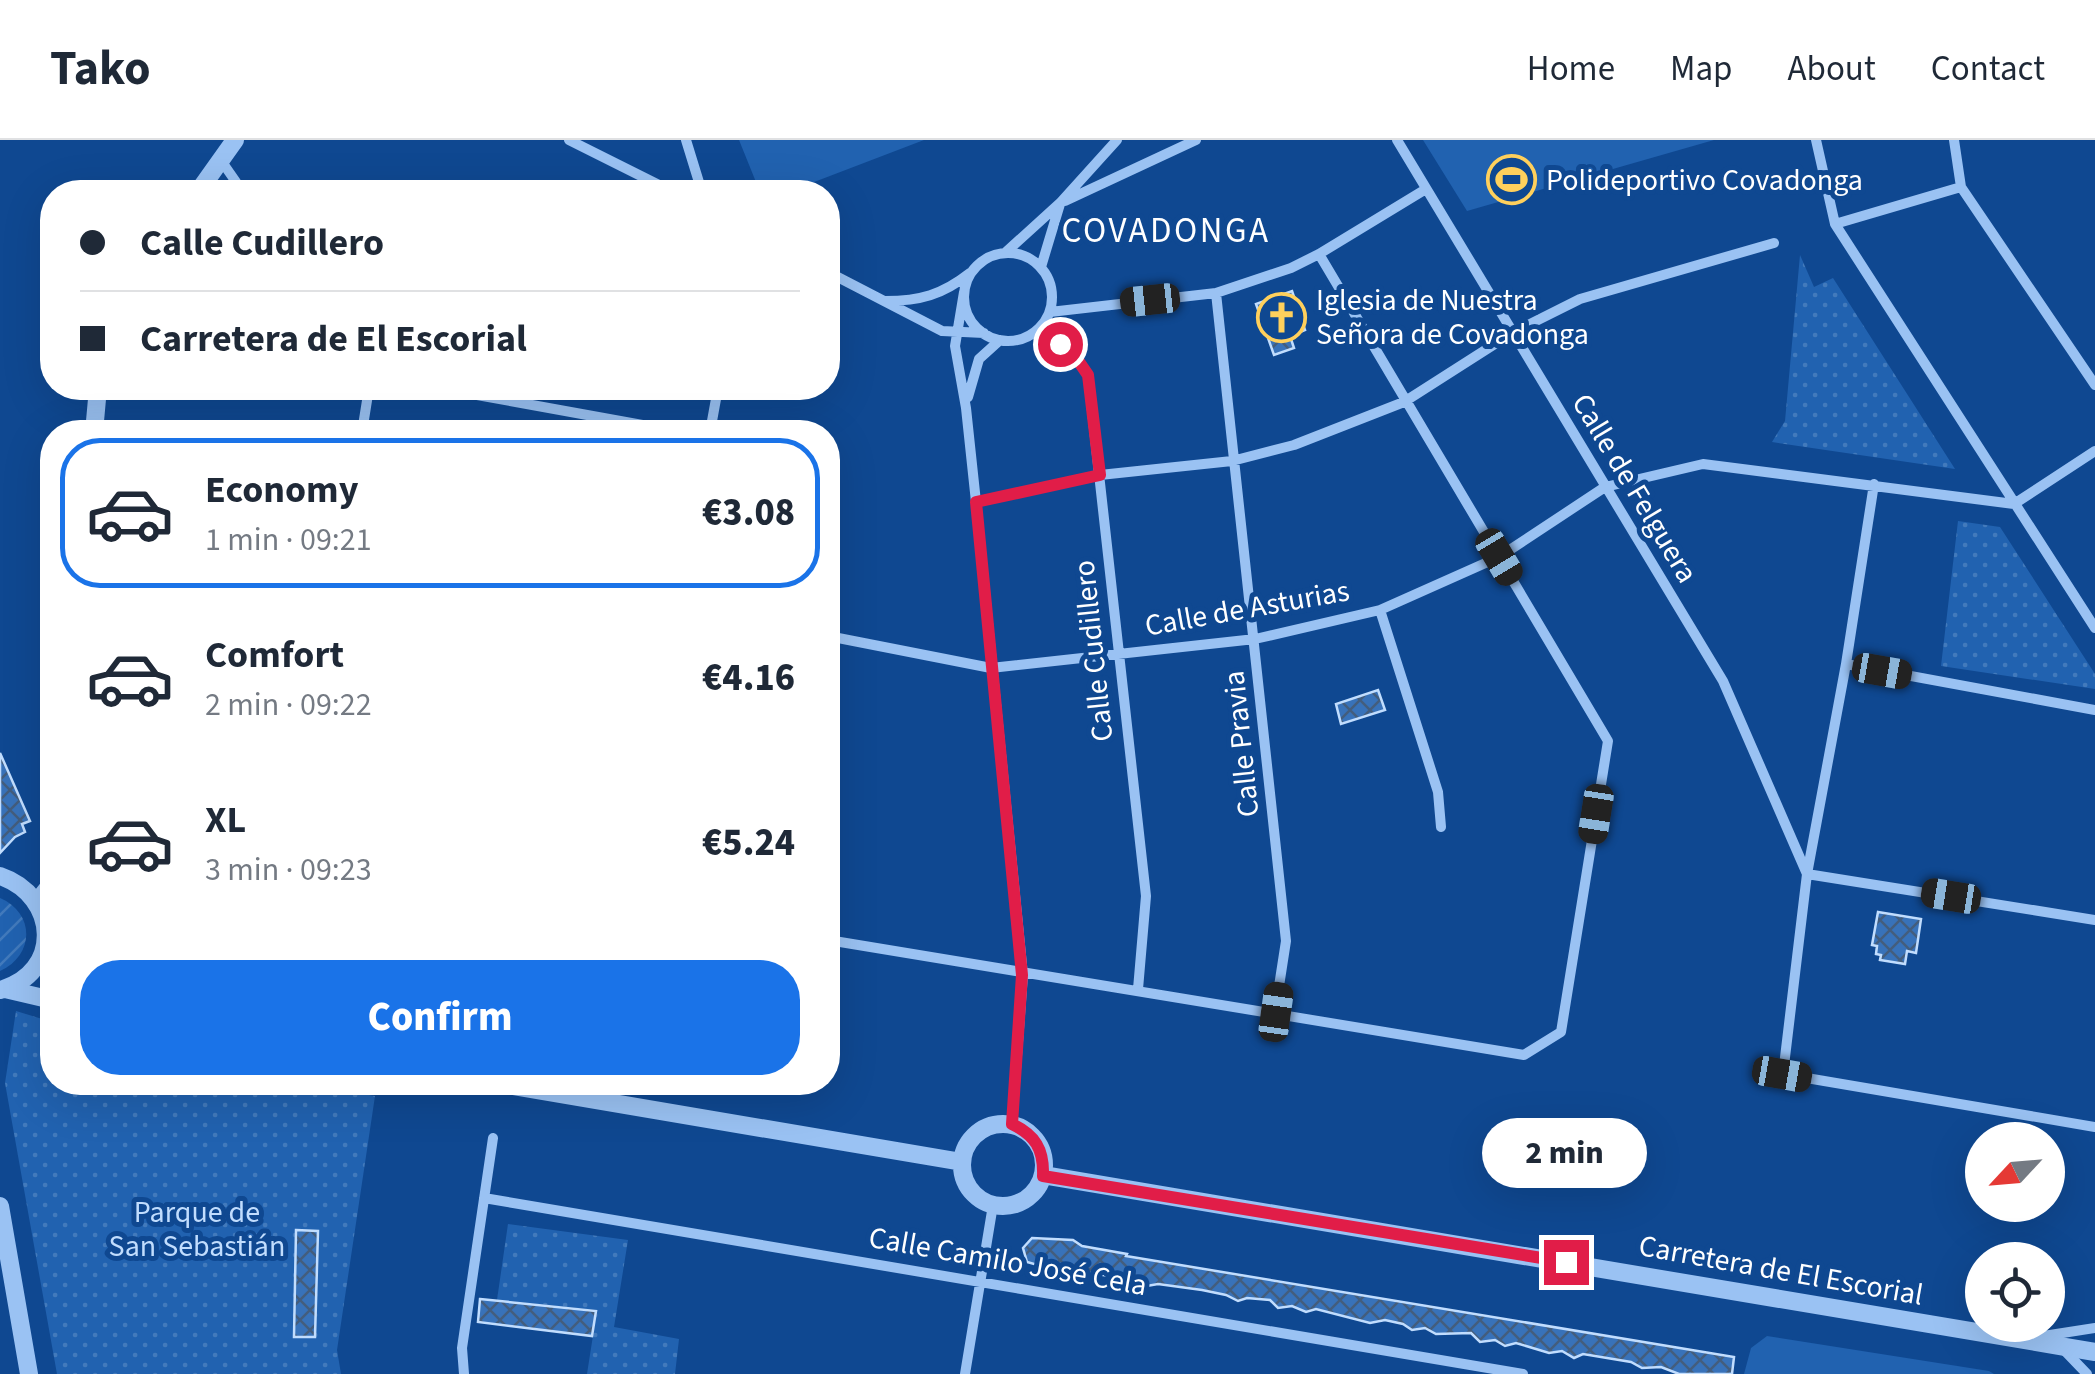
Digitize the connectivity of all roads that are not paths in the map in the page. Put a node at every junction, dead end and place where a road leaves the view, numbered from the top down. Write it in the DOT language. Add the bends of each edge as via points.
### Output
graph roads {
  1 [pos="235,140"];
  2 [pos="569,140"];
  3 [pos="686,140"];
  4 [pos="1117,140"];
  5 [pos="1196,140"];
  6 [pos="1397,140"];
  7 [pos="1816,140"];
  8 [pos="1954,140"];
  9 [pos="220,159"];
  10 [pos="206,180"];
  11 [pos="235,180"];
  12 [pos="649,180"];
  13 [pos="698,180"];
  14 [pos="1961,187"];
  15 [pos="1426,188"];
  16 [pos="1060,203"];
  17 [pos="1835,224"];
  18 [pos="1774,243"];
  19 [pos="1006,252"];
  20 [pos="1319,254"];
  21 [pos="1041,267"];
  22 [pos="973,270"];
  23 [pos="840,278"];
  24 [pos="964,292"];
  25 [pos="1216,292"];
  26 [pos="884,301"];
  27 [pos="1050,312"];
  28 [pos="920,321"];
  29 [pos="1040,327"];
  30 [pos="958,332"];
  31 [pos="1512,332"];
  32 [pos="984,334"];
  33 [pos="1000,340"];
  34 [pos="960,371"];
  35 [pos="2095,385"];
  36 [pos="505,400"];
  37 [pos="1404,402"];
  38 [pos="966,408"];
  39 [pos="615,420"];
  40 [pos="2095,450"];
  41 [pos="1232,461"];
  42 [pos="1100,475"];
  43 [pos="1874,484"];
  44 [pos="1605,488"];
  45 [pos="976,502"];
  46 [pos="2014,504"];
  47 [pos="1499,557"];
  48 [pos="1380,610"];
  49 [pos="2095,628"];
  50 [pos="840,638"];
  51 [pos="1255,639"];
  52 [pos="1118,655"];
  53 [pos="1846,664"];
  54 [pos="991,668"];
  55 [pos="2095,710"];
  56 [pos="1441,827"];
  57 [pos="1808,874"];
  58 [pos="0,876"];
  59 [pos="40,905"];
  60 [pos="2095,920"];
  61 [pos="840,942"];
  62 [pos="40,957"];
  63 [pos="1022,975"];
  64 [pos="3,989"];
  65 [pos="1138,989"];
  66 [pos="40,997"];
  67 [pos="1276,1012"];
  68 [pos="566,1095"];
  69 [pos="1012,1124"];
  70 [pos="2095,1127"];
  71 [pos="492,1138"];
  72 [pos="962,1162"];
  73 [pos="1043,1176"];
  74 [pos="484,1198"];
  75 [pos="992,1205"];
  76 [pos="0,1206"];
  77 [pos="982,1282"];
  78 [pos="2095,1328"];
  79 [pos="1965,1330"];
  80 [pos="2065,1333"];
  81 [pos="2035,1342"];
  82 [pos="2060,1346"];
  83 [pos="2095,1352"];
  84 [pos="28,1374"];
  85 [pos="464,1374"];
  86 [pos="964,1374"];
  87 [pos="1523,1374"];
  88 [pos="2088,1374"];
  1 -- 9 [label="street"];
  2 -- 12 [label="street"];
  3 -- 13 [label="street"];
  4 -- 16 [label="street"];
  5 -- 16 [label="street"];
  6 -- 15 [label="street, Calle de Felguera"];
  7 -- 17 [label="street"];
  8 -- 14 [label="street"];
  9 -- 10 [label="street"];
  9 -- 11 [label="street"];
  14 -- 17 [label="street"];
  14 -- 35 [label="street"];
  15 -- 20 [label="street"];
  15 -- 31 [label="street, Calle de Felguera"];
  16 -- 19 [label="street"];
  16 -- 21 [label="street"];
  17 -- 46 [label="street"];
  18 -- 31 [label="street" via="1580,299"];
  19 -- 21 [label="street"];
  19 -- 22 [label="street"];
  20 -- 25 [label="street"];
  20 -- 37 [label="street"];
  21 -- 27 [label="street" via="1052,288"];
  22 -- 24 [label="street"];
  22 -- 26 [label="street" via="926,299"];
  23 -- 26 [label="street"];
  24 -- 30 [label="street"];
  24 -- 32 [label="street" via="969,316"];
  25 -- 27 [label="street"];
  25 -- 41 [label="street, Calle Pravia"];
  26 -- 28 [label="street"];
  27 -- 29 [label="street"];
  28 -- 30 [label="street"];
  28 -- 34 [label="street" via="947,346"];
  29 -- 33 [label="street"];
  29 -- 42 [label="street, Calle Cudillero" via="1088,375"];
  30 -- 32 [label="street"];
  30 -- 34 [label="street"];
  31 -- 37 [label="street"];
  31 -- 44 [label="street, Calle de Felguera"];
  32 -- 33 [label="street"];
  33 -- 38 [label="street" via="979,359"];
  34 -- 38 [label="street"];
  36 -- 39 [label="street"];
  37 -- 41 [label="street"];
  37 -- 47 [label="street"];
  38 -- 45 [label="street"];
  40 -- 46 [label="street"];
  41 -- 42 [label="street"];
  41 -- 51 [label="street, Calle Pravia"];
  42 -- 45 [label="street"];
  42 -- 52 [label="street, Calle Cudillero"];
  43 -- 44 [label="street, Calle de Asturias" via="1703,464"];
  43 -- 46 [label="street, Calle de Asturias"];
  43 -- 53 [label="street"];
  44 -- 47 [label="street, Calle de Asturias"];
  44 -- 57 [label="street, Calle de Felguera" via="1722,680"];
  45 -- 54 [label="street"];
  46 -- 49 [label="street"];
  47 -- 48 [label="street, Calle de Asturias"];
  47 -- 67 [label="street" via="1608,741 1561,1032 1524,1056"];
  48 -- 51 [label="street, Calle de Asturias"];
  48 -- 56 [label="street" via="1438,792"];
  50 -- 54 [label="street, Calle de Asturias"];
  51 -- 52 [label="street, Calle de Asturias"];
  51 -- 67 [label="street, Calle Pravia" via="1286,941"];
  52 -- 54 [label="street, Calle de Asturias"];
  52 -- 65 [label="street, Calle Cudillero" via="1146,896"];
  53 -- 55 [label="street"];
  53 -- 57 [label="street"];
  54 -- 63 [label="street"];
  57 -- 60 [label="street"];
  57 -- 70 [label="street" via="1782,1074"];
  58 -- 59 [label="street"];
  61 -- 63 [label="street"];
  62 -- 64 [label="street" via="23,980"];
  63 -- 65 [label="street"];
  63 -- 69 [label="street"];
  64 -- 66 [label="street"];
  65 -- 67 [label="street"];
  68 -- 72 [label="street"];
  69 -- 72 [label="street" via="972,1136"];
  69 -- 73 [label="street" via="1038,1144"];
  71 -- 74 [label="street"];
  72 -- 75 [label="street" via="969,1189"];
  73 -- 75 [label="street" via="1029,1197"];
  73 -- 79 [label="street, Carretera de El Escorial"];
  74 -- 77 [label="street, Calle Camilo José Cela"];
  74 -- 85 [label="street"];
  75 -- 77 [label="street"];
  76 -- 84 [label="street"];
  77 -- 86 [label="street"];
  77 -- 87 [label="street, Calle Camilo José Cela"];
  78 -- 80 [label="street"];
  81 -- 82 [label="street, Carretera de El Escorial"];
  82 -- 83 [label="street, Carretera de El Escorial"];
  82 -- 88 [label="street"];
}
